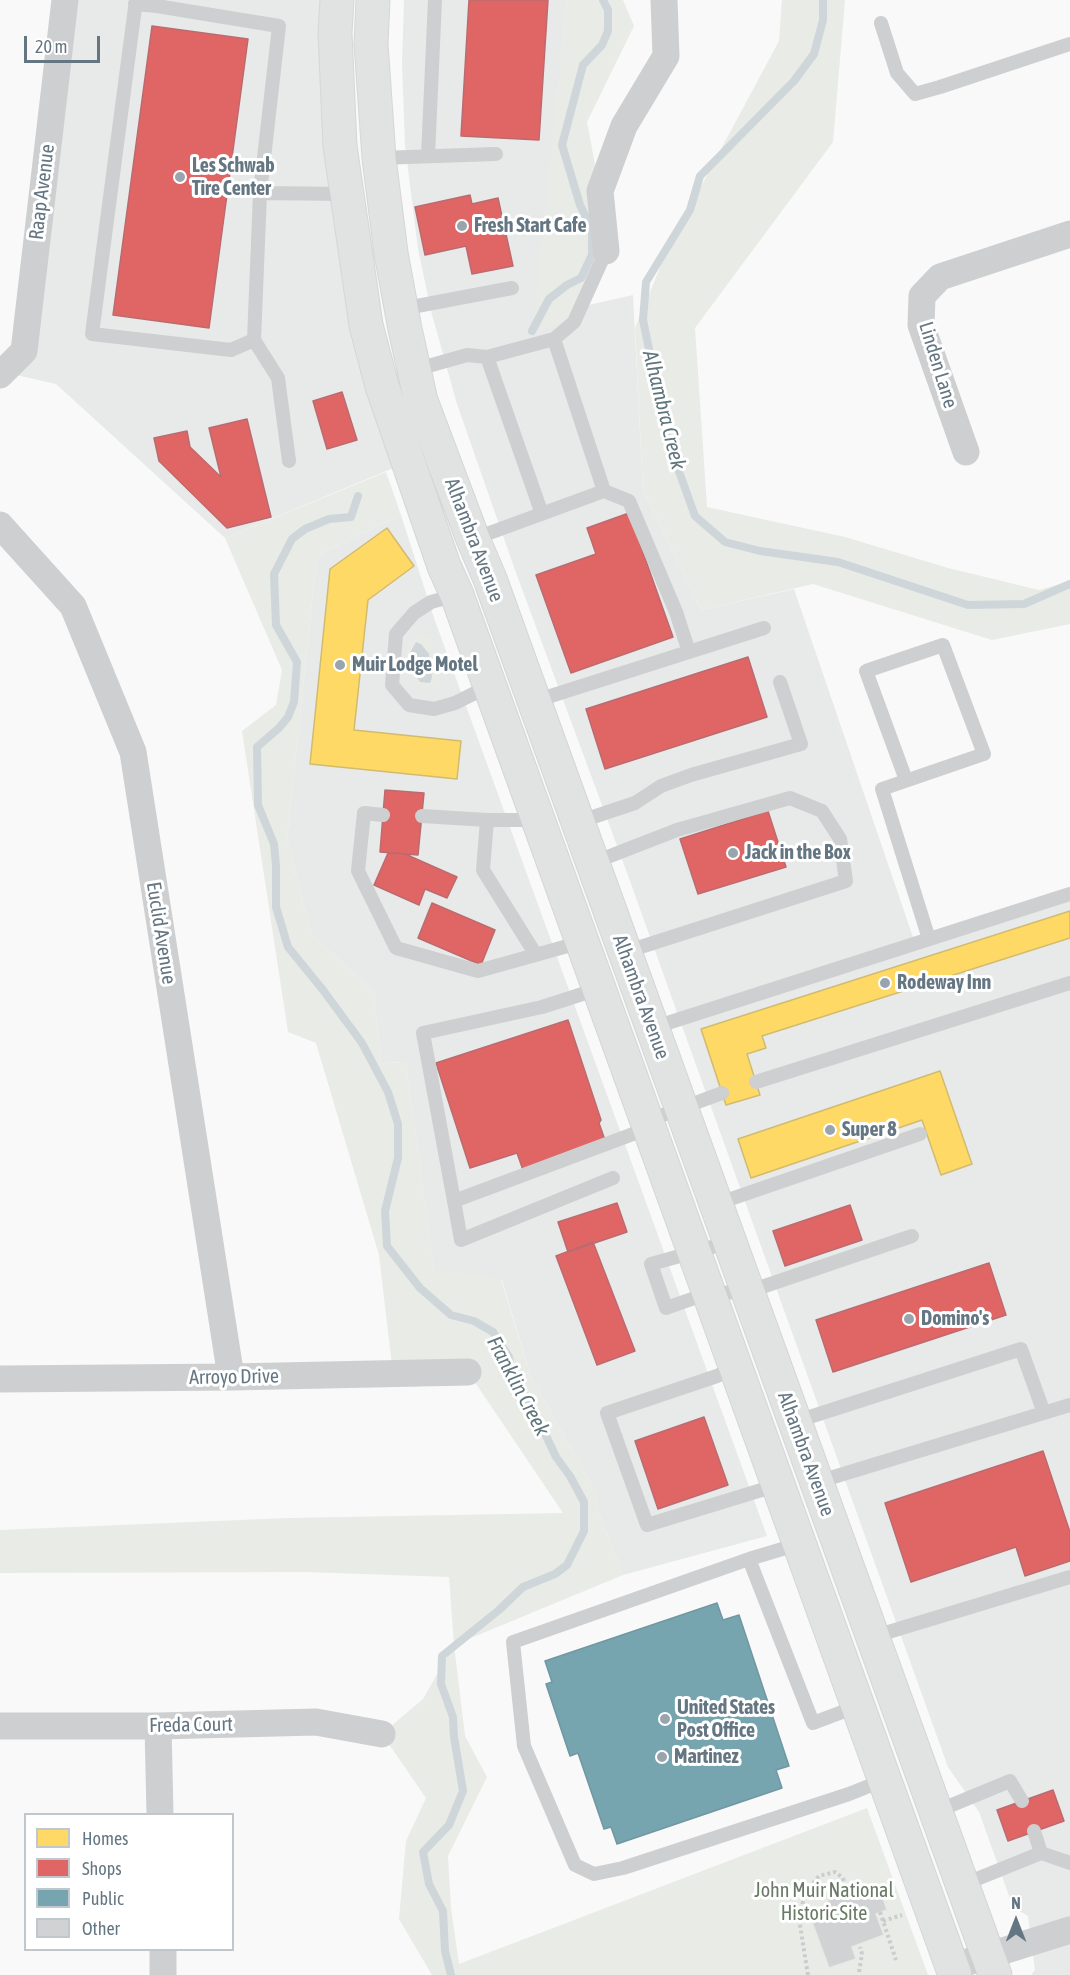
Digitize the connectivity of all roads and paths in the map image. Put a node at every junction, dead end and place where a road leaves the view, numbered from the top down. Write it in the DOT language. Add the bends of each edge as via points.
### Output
graph roads {
  1 [pos="65,0"];
  2 [pos="337,0"];
  3 [pos="373,0"];
  4 [pos="435,0"];
  5 [pos="664,0"];
  6 [pos="135,2"];
  7 [pos="881,23"];
  8 [pos="1070,44"];
  9 [pos="496,154"];
  10 [pos="428,156"];
  11 [pos="379,158"];
  12 [pos="260,194"];
  13 [pos="347,194"];
  14 [pos="1070,234"];
  15 [pos="606,251"];
  16 [pos="512,288"];
  17 [pos="401,309"];
  18 [pos="554,339"];
  19 [pos="254,340"];
  20 [pos="487,357"];
  21 [pos="413,370"];
  22 [pos="0,375"];
  23 [pos="966,452"];
  24 [pos="289,461"];
  25 [pos="604,491"];
  26 [pos="542,514"];
  27 [pos="0,525"];
  28 [pos="473,540"];
  29 [pos="457,595"];
  30 [pos="764,628"];
  31 [pos="689,652"];
  32 [pos="780,682"];
  33 [pos="489,686"];
  34 [pos="535,701"];
  35 [pos="906,780"];
  36 [pos="383,815"];
  37 [pos="422,816"];
  38 [pos="487,820"];
  39 [pos="537,820"];
  40 [pos="578,822"];
  41 [pos="592,863"];
  42 [pos="1070,894"];
  43 [pos="929,939"];
  44 [pos="582,942"];
  45 [pos="625,952"];
  46 [pos="536,956"];
  47 [pos="1070,983"];
  48 [pos="598,988"];
  49 [pos="652,1028"];
  50 [pos="756,1082"];
  51 [pos="722,1093"];
  52 [pos="681,1108"];
  53 [pos="648,1124"];
  54 [pos="920,1134"];
  55 [pos="613,1178"];
  56 [pos="453,1201"];
  57 [pos="716,1204"];
  58 [pos="912,1236"];
  59 [pos="730,1242"];
  60 [pos="693,1251"];
  61 [pos="747,1292"];
  62 [pos="709,1293"];
  63 [pos="735,1367"];
  64 [pos="468,1372"];
  65 [pos="231,1377"];
  66 [pos="0,1379"];
  67 [pos="1069,1409"];
  68 [pos="1044,1413"];
  69 [pos="794,1422"];
  70 [pos="816,1482"];
  71 [pos="778,1485"];
  72 [pos="799,1544"];
  73 [pos="749,1559"];
  74 [pos="1070,1576"];
  75 [pos="872,1637"];
  76 [pos="858,1706"];
  77 [pos="0,1726"];
  78 [pos="158,1726"];
  79 [pos="382,1734"];
  80 [pos="884,1780"];
  81 [pos="1022,1801"];
  82 [pos="935,1812"];
  83 [pos="160,1813"];
  84 [pos="1034,1832"];
  85 [pos="1041,1853"];
  86 [pos="1070,1863"];
  87 [pos="962,1885"];
  88 [pos="845,1886"];
  89 [pos="880,1912"];
  90 [pos="910,1912"];
  91 [pos="883,1921"];
  92 [pos="1070,1930"];
  93 [pos="860,1947"];
  94 [pos="163,1951"];
  95 [pos="896,1960"];
  96 [pos="991,1965"];
  97 [pos="953,1971"];
  98 [pos="859,1972"];
  99 [pos="163,1975"];
  100 [pos="808,1975"];
  1 -- 22 [label="street, Raap Avenue" via="24,351"];
  2 -- 13 [label="main road, Alhambra Avenue" via="340,146"];
  3 -- 11 [label="main road, Alhambra Avenue" via="371,44"];
  4 -- 10 [label="lane"];
  5 -- 15 [label="street" via="666,56 624,126 600,190"];
  6 -- 12 [label="lane" via="279,26"];
  6 -- 19 [label="lane" via="92,334 231,350"];
  7 -- 8 [label="lane" via="897,73 915,94"];
  9 -- 10 [label="lane"];
  10 -- 11 [label="lane"];
  11 -- 17 [label="main road, Alhambra Avenue"];
  12 -- 13 [label="lane"];
  12 -- 19 [label="lane"];
  13 -- 29 [label="main road, Alhambra Avenue" via="366,324 382,386"];
  14 -- 23 [label="street, Linden Lane" via="940,277 922,296 921,325"];
  15 -- 18 [label="lane" via="574,322"];
  16 -- 17 [label="lane"];
  17 -- 21 [label="main road, Alhambra Avenue"];
  18 -- 20 [label="lane"];
  18 -- 25 [label="lane"];
  19 -- 24 [label="lane" via="278,378"];
  20 -- 21 [label="lane" via="467,356"];
  20 -- 26 [label="lane"];
  21 -- 28 [label="main road, Alhambra Avenue"];
  25 -- 26 [label="lane"];
  25 -- 31 [label="lane" via="629,501"];
  26 -- 28 [label="lane"];
  27 -- 65 [label="street, Euclid Avenue" via="73,606 133,752"];
  28 -- 34 [label="main road, Alhambra Avenue"];
  29 -- 33 [label="main road, Alhambra Avenue"];
  29 -- 33 [label="lane" via="431,602 414,613 396,634 392,685 409,705 434,709"];
  30 -- 31 [label="lane"];
  31 -- 34 [label="lane"];
  32 -- 40 [label="lane" via="801,744 691,775 661,786 635,803"];
  33 -- 39 [label="main road, Alhambra Avenue"];
  34 -- 40 [label="main road, Alhambra Avenue"];
  35 -- 35 [label="lane" via="984,754 943,645 866,671"];
  35 -- 43 [label="lane" via="882,789"];
  36 -- 46 [label="lane" via="364,813 358,872 396,948 478,971"];
  37 -- 38 [label="lane"];
  38 -- 39 [label="lane"];
  38 -- 46 [label="lane" via="483,870"];
  39 -- 44 [label="main road, Alhambra Avenue"];
  40 -- 41 [label="main road, Alhambra Avenue"];
  41 -- 45 [label="main road, Alhambra Avenue"];
  41 -- 45 [label="lane" via="677,830 790,798 822,811 840,839 846,881"];
  42 -- 43 [label="lane"];
  43 -- 49 [label="lane"];
  44 -- 46 [label="lane"];
  44 -- 48 [label="main road, Alhambra Avenue"];
  45 -- 49 [label="main road, Alhambra Avenue"];
  47 -- 50 [label="lane"];
  48 -- 53 [label="main road, Alhambra Avenue"];
  48 -- 56 [label="lane" via="542,1007 423,1033"];
  49 -- 52 [label="main road, Alhambra Avenue"];
  51 -- 52 [label="lane"];
  52 -- 53 [label="lane"];
  52 -- 57 [label="main road, Alhambra Avenue"];
  53 -- 56 [label="lane"];
  53 -- 60 [label="main road, Alhambra Avenue"];
  54 -- 57 [label="lane"];
  55 -- 56 [label="lane" via="460,1240"];
  57 -- 59 [label="main road, Alhambra Avenue"];
  58 -- 61 [label="lane"];
  59 -- 60 [label="lane"];
  59 -- 61 [label="main road, Alhambra Avenue"];
  60 -- 62 [label="main road, Alhambra Avenue"];
  60 -- 62 [label="lane" via="651,1264 666,1308"];
  61 -- 62 [label="lane"];
  61 -- 69 [label="main road, Alhambra Avenue"];
  62 -- 63 [label="main road, Alhambra Avenue"];
  63 -- 71 [label="main road, Alhambra Avenue"];
  63 -- 71 [label="lane" via="606,1413 647,1525"];
  64 -- 65 [label="street, Arroyo Drive"];
  65 -- 66 [label="street, Arroyo Drive"];
  67 -- 68 [label="lane"];
  68 -- 69 [label="lane" via="1021,1348"];
  68 -- 70 [label="lane"];
  69 -- 70 [label="main road, Alhambra Avenue"];
  70 -- 75 [label="main road, Alhambra Avenue"];
  71 -- 72 [label="main road, Alhambra Avenue"];
  72 -- 73 [label="lane"];
  72 -- 76 [label="main road, Alhambra Avenue"];
  73 -- 76 [label="lane" via="813,1723"];
  73 -- 80 [label="lane" via="513,1642 524,1746 575,1864 594,1874 623,1868"];
  74 -- 75 [label="lane"];
  75 -- 82 [label="main road, Alhambra Avenue"];
  76 -- 80 [label="main road, Alhambra Avenue"];
  77 -- 78 [label="street, Freda Court"];
  78 -- 79 [label="street, Freda Court" via="316,1722"];
  78 -- 83 [label="street"];
  80 -- 97 [label="main road, Alhambra Avenue"];
  81 -- 82 [label="lane" via="1010,1781"];
  82 -- 87 [label="main road, Alhambra Avenue"];
  84 -- 85 [label="lane"];
  85 -- 86 [label="lane"];
  85 -- 87 [label="lane"];
  87 -- 96 [label="main road, Alhambra Avenue"];
  88 -- 100 [label="path" via="843,1878 835,1872 819,1876 805,1893 799,1919"];
  89 -- 91 [label="path"];
  90 -- 91 [label="path"];
  91 -- 95 [label="path"];
  92 -- 96 [label="street"];
  93 -- 98 [label="path"];
  94 -- 99 [label="street"];
  96 -- 97 [label="street"];
}
